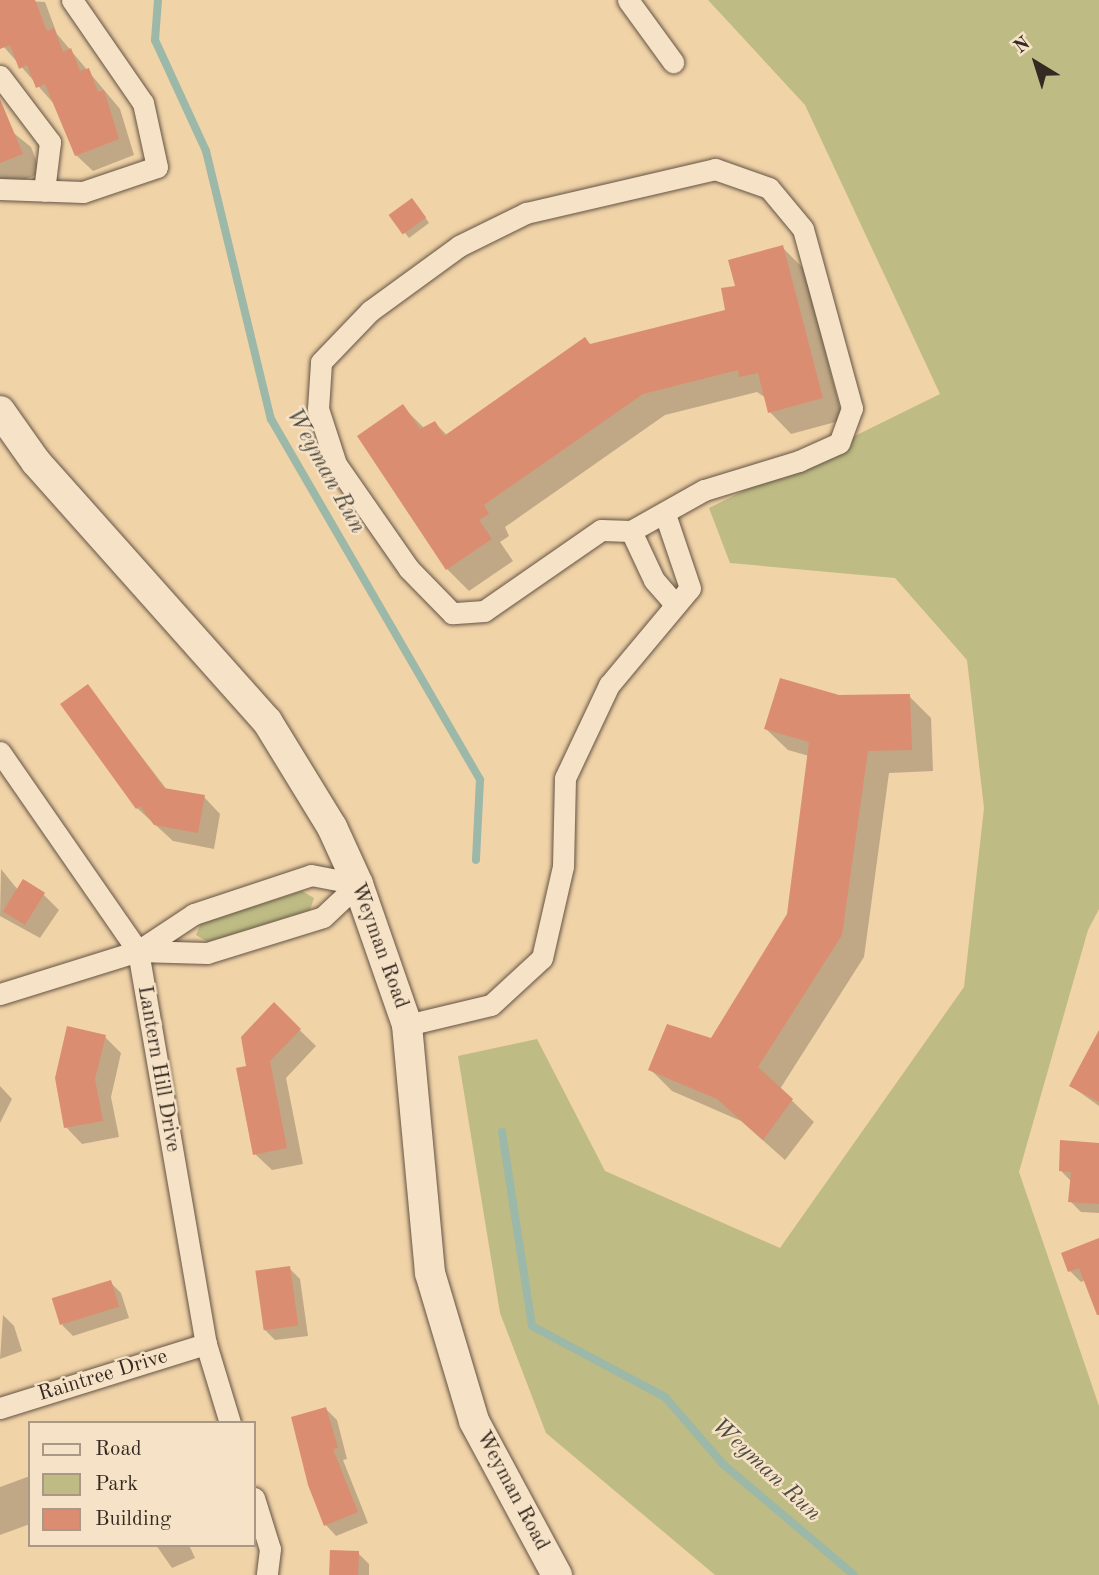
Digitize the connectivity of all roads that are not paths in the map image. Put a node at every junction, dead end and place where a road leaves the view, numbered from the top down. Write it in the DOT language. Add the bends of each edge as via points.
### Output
graph roads {
  1 [pos="72,0"];
  2 [pos="628,0"];
  3 [pos="673,62"];
  4 [pos="0,76"];
  5 [pos="0,189"];
  6 [pos="44,191"];
  7 [pos="0,411"];
  8 [pos="665,514"];
  9 [pos="631,531"];
  10 [pos="676,605"];
  11 [pos="0,752"];
  12 [pos="358,884"];
  13 [pos="138,951"];
  14 [pos="0,994"];
  15 [pos="407,1025"];
  16 [pos="206,1344"];
  17 [pos="0,1408"];
  18 [pos="229,1421"];
  19 [pos="256,1504"];
  20 [pos="267,1575"];
  21 [pos="557,1575"];
  1 -- 6 [label="street" via="143,103 157,167 83,192"];
  2 -- 3 [label="street"];
  4 -- 6 [label="street" via="50,142"];
  5 -- 6 [label="street"];
  7 -- 12 [label="street, Weyman Road" via="36,462 267,721 332,827"];
  8 -- 9 [label="street"];
  8 -- 9 [label="street" via="704,491 799,461 839,443 852,408 803,229 769,188 715,169 526,213 459,246 370,311 321,362 318,409 337,464 409,569 452,613 484,611 601,530"];
  8 -- 10 [label="street" via="690,588"];
  9 -- 10 [label="street" via="654,580"];
  10 -- 15 [label="street" via="609,685 565,778 563,866 542,958 491,1005"];
  11 -- 13 [label="street, Lantern Hill Drive"];
  12 -- 13 [label="street" via="323,916 206,953"];
  12 -- 13 [label="street" via="311,875 194,914"];
  12 -- 15 [label="street, Weyman Road"];
  13 -- 14 [label="street"];
  13 -- 16 [label="street, Lantern Hill Drive"];
  15 -- 21 [label="street, Weyman Road" via="430,1273 474,1422"];
  16 -- 17 [label="street, Raintree Drive"];
  16 -- 18 [label="street, Lantern Hill Drive"];
  19 -- 20 [label="street" via="270,1549"];
}
